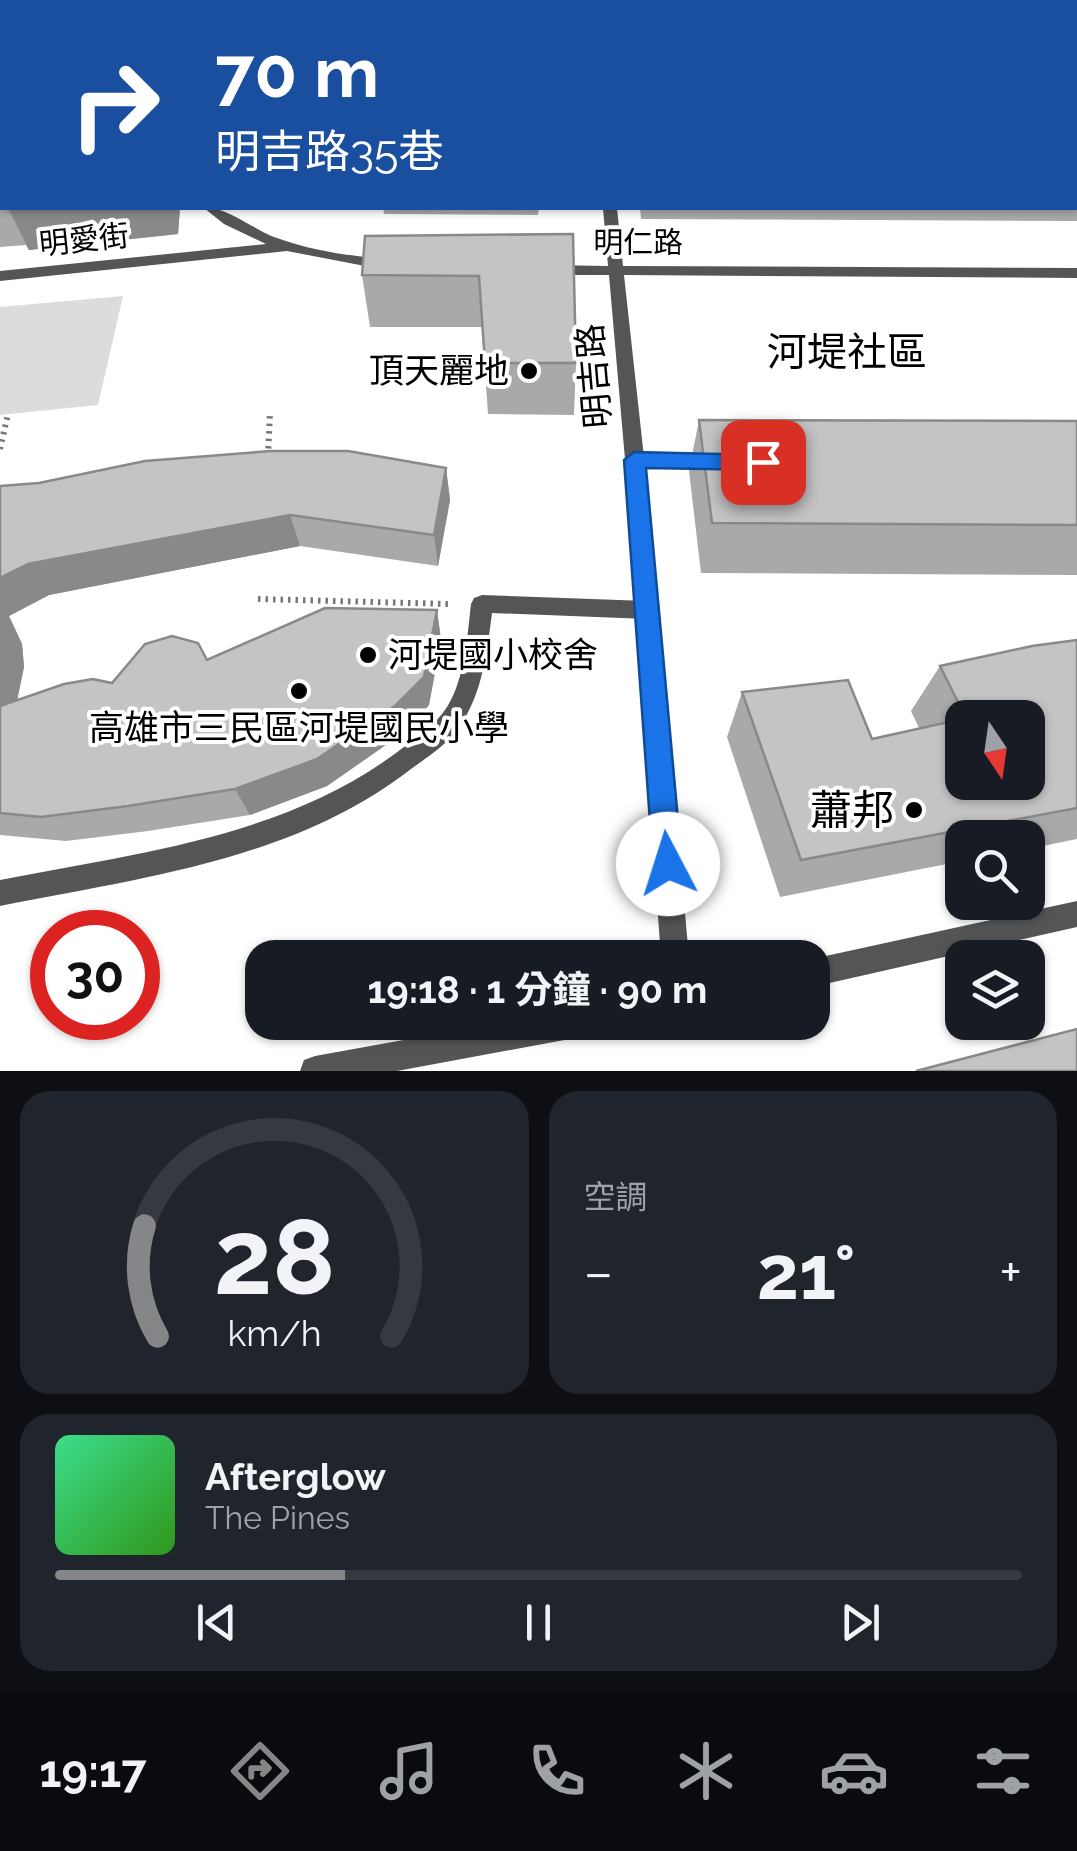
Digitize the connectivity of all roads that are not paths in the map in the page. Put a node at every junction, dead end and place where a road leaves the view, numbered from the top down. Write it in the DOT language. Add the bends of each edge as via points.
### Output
graph roads {
  1 [pos="214,210"];
  2 [pos="610,210"];
  3 [pos="292,246"];
  4 [pos="404,265"];
  5 [pos="521,270"];
  6 [pos="618,271"];
  7 [pos="1077,273"];
  8 [pos="0,276"];
  9 [pos="634,460"];
  10 [pos="744,462"];
  11 [pos="647,610"];
  12 [pos="0,892"];
  13 [pos="1077,914"];
  14 [pos="674,940"];
  15 [pos="830,969"];
  16 [pos="486,1040"];
  17 [pos="315,1071"];
  1 -- 3 [label="street"];
  2 -- 6 [label="street, 明吉路"];
  3 -- 4 [label="street"];
  3 -- 8 [label="street, 明愛街"];
  5 -- 6 [label="street, 明仁路"];
  6 -- 7 [label="street, 明仁路"];
  6 -- 9 [label="street, 明吉路"];
  9 -- 10 [label="street"];
  9 -- 11 [label="street, 明吉路"];
  11 -- 12 [label="street" via="482,604 472,679 460,706 403,764 298,824"];
  11 -- 14 [label="street, 明吉路"];
  13 -- 15 [label="street"];
  16 -- 17 [label="street"];
}
